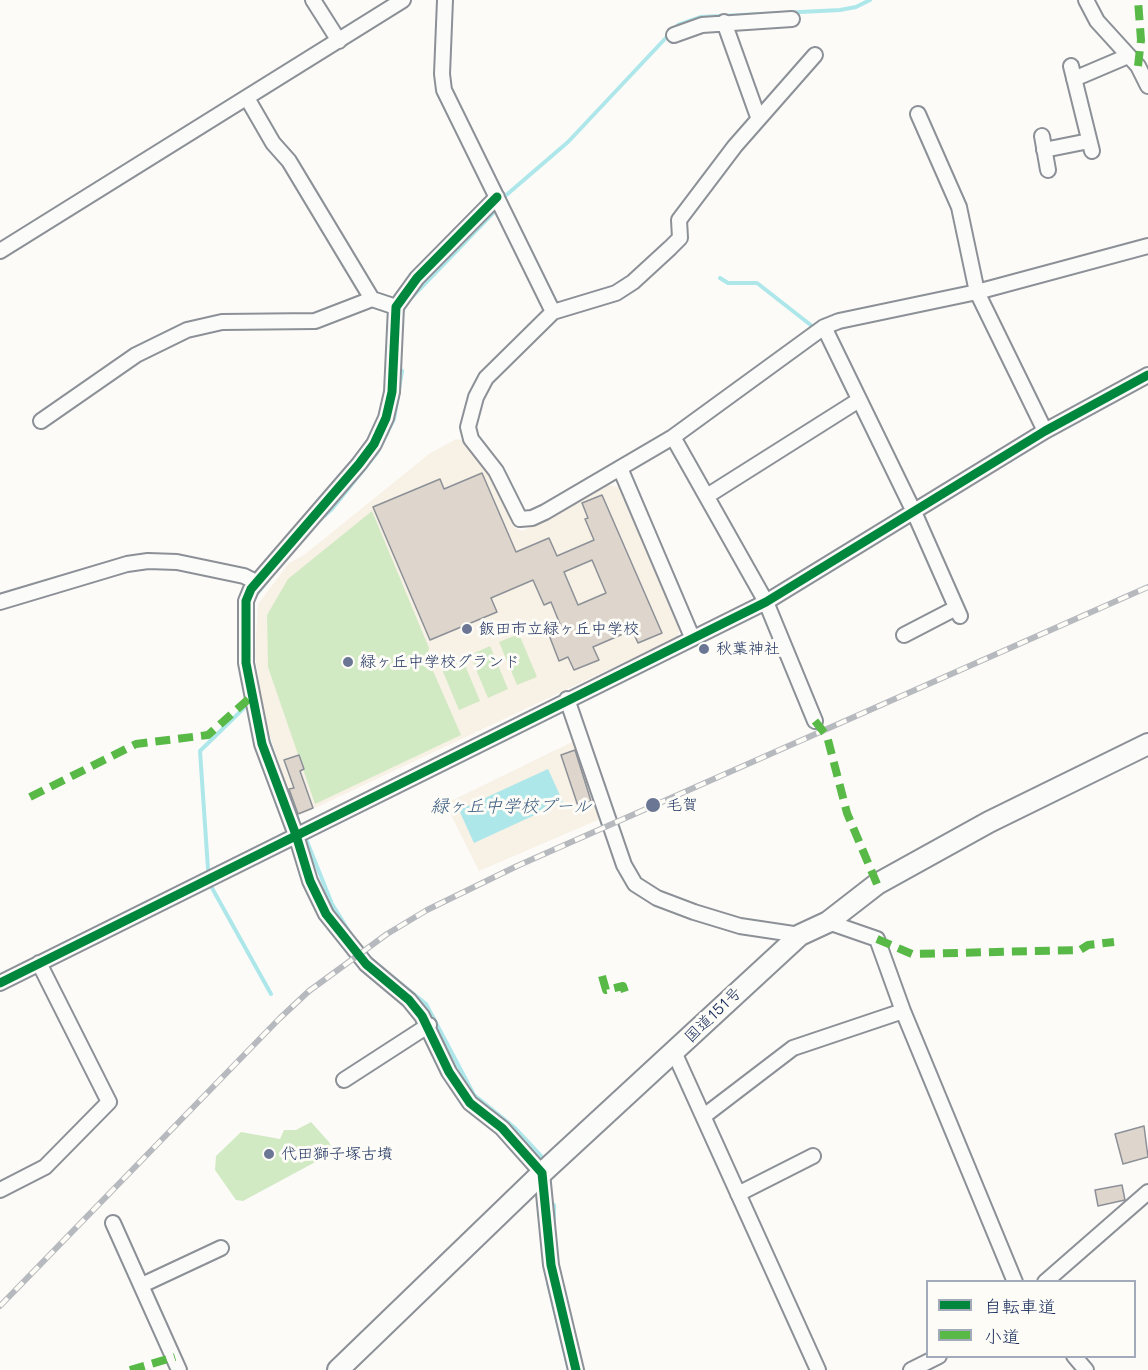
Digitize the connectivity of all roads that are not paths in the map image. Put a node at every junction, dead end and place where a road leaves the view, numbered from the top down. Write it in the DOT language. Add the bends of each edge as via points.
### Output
graph roads {
  1 [pos="313,0"];
  2 [pos="403,0"];
  3 [pos="445,0"];
  4 [pos="1086,0"];
  5 [pos="792,19"];
  6 [pos="724,22"];
  7 [pos="674,35"];
  8 [pos="339,41"];
  9 [pos="815,55"];
  10 [pos="1128,56"];
  11 [pos="1148,86"];
  12 [pos="247,98"];
  13 [pos="918,114"];
  14 [pos="758,117"];
  15 [pos="1048,170"];
  16 [pos="497,197"];
  17 [pos="1148,246"];
  18 [pos="0,251"];
  19 [pos="977,292"];
  20 [pos="372,299"];
  21 [pos="396,307"];
  22 [pos="553,312"];
  23 [pos="824,327"];
  24 [pos="1148,375"];
  25 [pos="859,400"];
  26 [pos="41,421"];
  27 [pos="1045,431"];
  28 [pos="674,436"];
  29 [pos="620,468"];
  30 [pos="707,496"];
  31 [pos="914,512"];
  32 [pos="256,582"];
  33 [pos="0,602"];
  34 [pos="766,602"];
  35 [pos="904,635"];
  36 [pos="692,637"];
  37 [pos="567,699"];
  38 [pos="815,721"];
  39 [pos="1148,744"];
  40 [pos="296,835"];
  41 [pos="828,921"];
  42 [pos="800,935"];
  43 [pos="39,963"];
  44 [pos="0,983"];
  45 [pos="903,1011"];
  46 [pos="429,1025"];
  47 [pos="674,1052"];
  48 [pos="344,1080"];
  49 [pos="704,1116"];
  50 [pos="813,1156"];
  51 [pos="542,1173"];
  52 [pos="0,1190"];
  53 [pos="1148,1192"];
  54 [pos="738,1194"];
  55 [pos="113,1223"];
  56 [pos="221,1248"];
  57 [pos="1015,1280"];
  58 [pos="1046,1280"];
  59 [pos="142,1285"];
  60 [pos="935,1358"];
  61 [pos="1076,1358"];
  62 [pos="179,1370"];
  63 [pos="338,1370"];
  64 [pos="576,1370"];
  65 [pos="818,1370"];
  66 [pos="911,1370"];
  67 [pos="1086,1370"];
  1 -- 8 [label="street"];
  2 -- 8 [label="street"];
  3 -- 16 [label="street" via="444,90"];
  4 -- 10 [label="street" via="1097,21"];
  5 -- 6 [label="street"];
  6 -- 7 [label="street"];
  6 -- 14 [label="street"];
  8 -- 12 [label="street"];
  9 -- 14 [label="street"];
  10 -- 11 [label="street"];
  10 -- 15 [label="street" via="1072,73 1090,146 1043,143"];
  12 -- 18 [label="street"];
  12 -- 20 [label="street"];
  13 -- 19 [label="street" via="959,207"];
  14 -- 22 [label="street" via="680,220 680,238 670,248 616,292"];
  16 -- 21 [label="street" via="417,278"];
  16 -- 22 [label="street"];
  17 -- 19 [label="street"];
  19 -- 23 [label="street"];
  19 -- 27 [label="street"];
  20 -- 21 [label="street"];
  20 -- 26 [label="street" via="315,321 231,321 187,330 136,355"];
  21 -- 32 [label="street" via="392,392 374,444"];
  22 -- 29 [label="street" via="486,378 472,409 468,428 471,439 496,471 520,519 545,512"];
  23 -- 25 [label="street"];
  23 -- 28 [label="street"];
  24 -- 27 [label="street"];
  25 -- 30 [label="street"];
  25 -- 31 [label="street"];
  27 -- 31 [label="street"];
  28 -- 29 [label="street"];
  28 -- 30 [label="street"];
  29 -- 36 [label="street"];
  30 -- 34 [label="street"];
  31 -- 34 [label="street"];
  31 -- 35 [label="street" via="958,612"];
  32 -- 33 [label="street" via="177,562 148,561"];
  32 -- 40 [label="street" via="246,601 246,663 262,744"];
  34 -- 36 [label="street"];
  34 -- 38 [label="street"];
  36 -- 37 [label="street"];
  37 -- 40 [label="street"];
  37 -- 42 [label="street" via="624,865 635,884 657,898 694,912 740,926"];
  39 -- 41 [label="highway, 国道151号" via="989,822 877,884"];
  40 -- 43 [label="street"];
  40 -- 46 [label="street" via="310,881 326,914 366,964 409,1000"];
  41 -- 42 [label="highway, 国道151号"];
  41 -- 45 [label="street" via="877,939"];
  42 -- 47 [label="highway, 国道151号"];
  43 -- 44 [label="street"];
  43 -- 52 [label="street" via="109,1102 45,1167"];
  45 -- 49 [label="street" via="793,1048"];
  45 -- 57 [label="street"];
  46 -- 48 [label="street"];
  46 -- 51 [label="street" via="459,1090 502,1128"];
  47 -- 49 [label="street"];
  47 -- 51 [label="highway, 国道151号"];
  49 -- 54 [label="street"];
  50 -- 54 [label="street"];
  51 -- 63 [label="highway, 国道151号"];
  51 -- 64 [label="street" via="551,1265"];
  53 -- 58 [label="street"];
  54 -- 65 [label="street"];
  55 -- 59 [label="street"];
  56 -- 59 [label="street"];
  59 -- 62 [label="street"];
  60 -- 66 [label="street"];
  61 -- 67 [label="street"];
}
